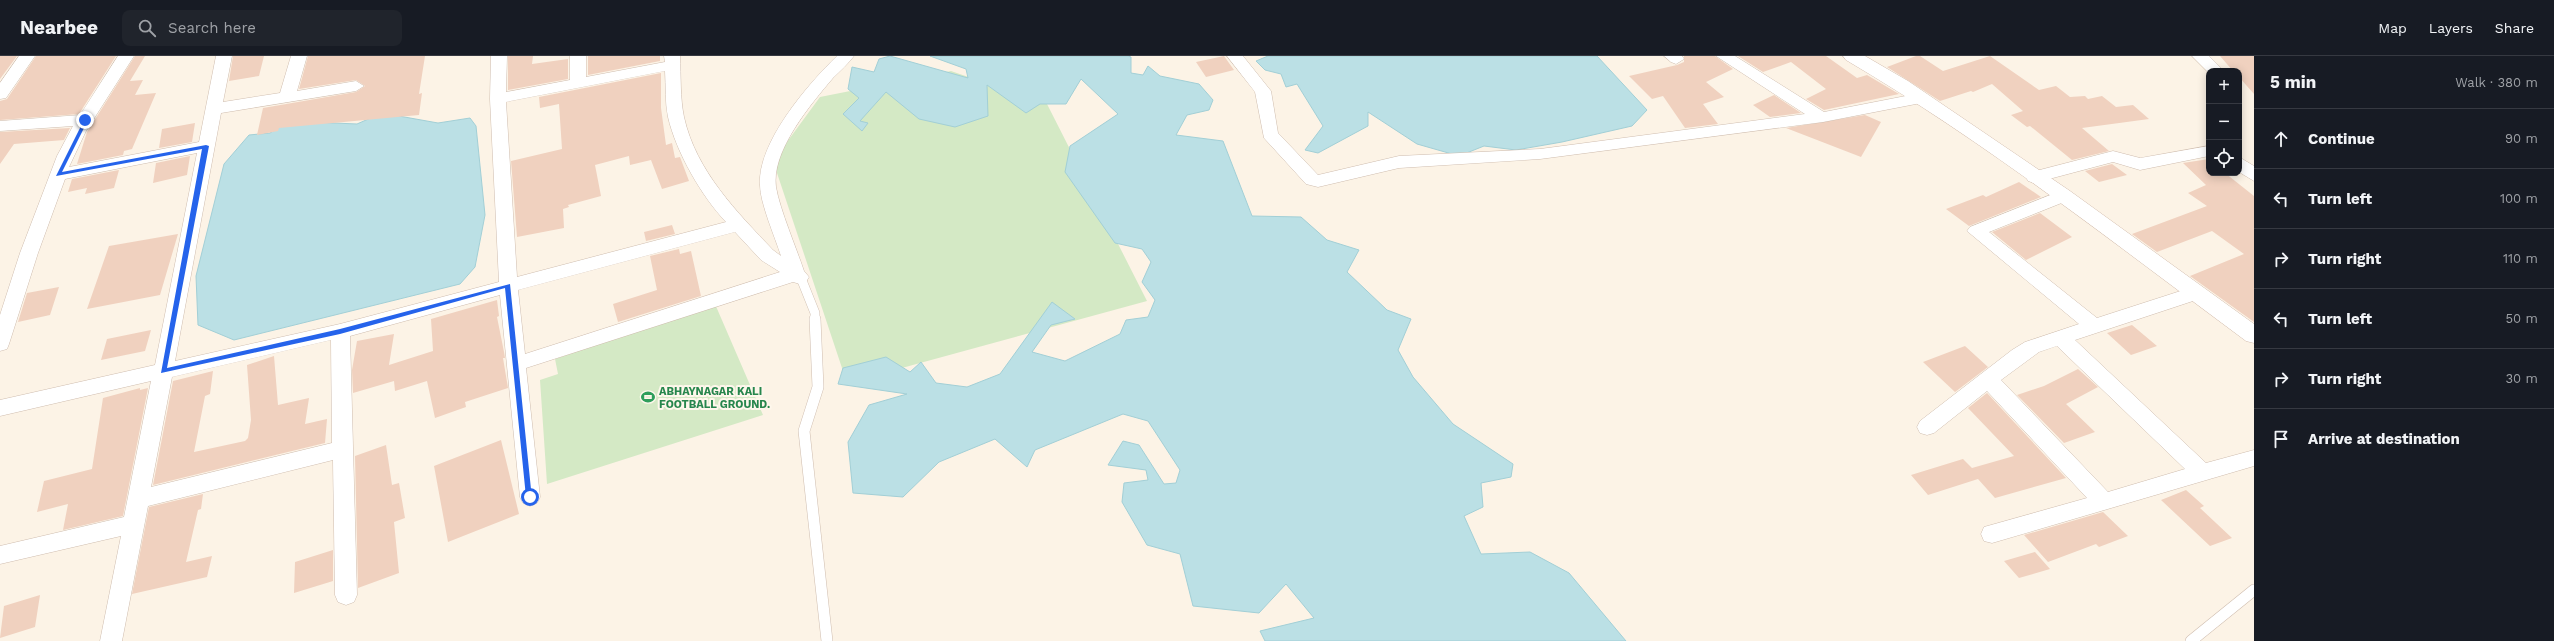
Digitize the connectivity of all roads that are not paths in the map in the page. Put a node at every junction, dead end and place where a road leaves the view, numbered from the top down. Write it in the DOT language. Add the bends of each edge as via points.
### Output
graph roads {
  1 [pos="27,56"];
  2 [pos="126,56"];
  3 [pos="224,56"];
  4 [pos="299,56"];
  5 [pos="499,56"];
  6 [pos="578,56"];
  7 [pos="846,56"];
  8 [pos="1234,56"];
  9 [pos="1724,56"];
  10 [pos="1852,56"];
  11 [pos="2200,56"];
  12 [pos="672,60"];
  13 [pos="2213,68"];
  14 [pos="578,83"];
  15 [pos="356,86"];
  16 [pos="0,94"];
  17 [pos="287,97"];
  18 [pos="1921,98"];
  19 [pos="498,99"];
  20 [pos="213,109"];
  21 [pos="1821,117"];
  22 [pos="85,120"];
  23 [pos="0,126"];
  24 [pos="206,146"];
  25 [pos="2206,152"];
  26 [pos="2242,165"];
  27 [pos="58,175"];
  28 [pos="2254,175"];
  29 [pos="2034,177"];
  30 [pos="2063,196"];
  31 [pos="739,225"];
  32 [pos="798,276"];
  33 [pos="508,285"];
  34 [pos="2196,293"];
  35 [pos="2094,326"];
  36 [pos="340,331"];
  37 [pos="2254,335"];
  38 [pos="2059,337"];
  39 [pos="2,338"];
  40 [pos="516,364"];
  41 [pos="163,371"];
  42 [pos="1989,380"];
  43 [pos="0,408"];
  44 [pos="1927,427"];
  45 [pos="343,449"];
  46 [pos="2254,458"];
  47 [pos="2203,474"];
  48 [pos="530,497"];
  49 [pos="139,499"];
  50 [pos="2104,502"];
  51 [pos="134,524"];
  52 [pos="1992,534"];
  53 [pos="0,555"];
  54 [pos="2254,590"];
  55 [pos="346,595"];
  56 [pos="111,641"];
  57 [pos="827,641"];
  58 [pos="2191,641"];
  1 -- 16 [label="street"];
  2 -- 22 [label="street"];
  3 -- 20 [label="street"];
  4 -- 17 [label="street"];
  5 -- 19 [label="street"];
  6 -- 14 [label="street"];
  7 -- 32 [label="street" via="810,98 777,145 769,167 768,187"];
  8 -- 21 [label="street" via="1263,91 1270,134 1312,180 1318,181 1399,162 1540,154"];
  9 -- 21 [label="street"];
  10 -- 18 [label="main road"];
  11 -- 13 [label="street"];
  12 -- 14 [label="street"];
  12 -- 31 [label="street" via="676,117 688,150 720,204"];
  14 -- 19 [label="street"];
  15 -- 17 [label="street"];
  17 -- 20 [label="street"];
  18 -- 21 [label="street"];
  18 -- 29 [label="main road"];
  19 -- 33 [label="street"];
  20 -- 24 [label="street"];
  22 -- 23 [label="street"];
  22 -- 27 [label="street"];
  24 -- 27 [label="street"];
  24 -- 41 [label="street"];
  25 -- 29 [label="street" via="2138,164 2113,156"];
  26 -- 28 [label="street"];
  27 -- 39 [label="street" via="29,253"];
  29 -- 30 [label="main road"];
  30 -- 34 [label="main road"];
  30 -- 35 [label="street" via="1976,231"];
  31 -- 32 [label="street" via="767,255"];
  31 -- 33 [label="street"];
  32 -- 40 [label="street"];
  32 -- 57 [label="lane" via="815,313 818,387 804,431"];
  33 -- 36 [label="street"];
  33 -- 40 [label="street"];
  34 -- 35 [label="street"];
  34 -- 37 [label="main road"];
  35 -- 38 [label="street"];
  36 -- 41 [label="street"];
  36 -- 45 [label="street"];
  38 -- 42 [label="street" via="2019,355"];
  38 -- 47 [label="street"];
  40 -- 48 [label="street"];
  41 -- 43 [label="street"];
  41 -- 49 [label="street"];
  42 -- 44 [label="street"];
  42 -- 50 [label="street"];
  45 -- 49 [label="street"];
  45 -- 55 [label="street"];
  46 -- 47 [label="street"];
  47 -- 50 [label="street"];
  49 -- 51 [label="street"];
  50 -- 52 [label="street"];
  51 -- 53 [label="street"];
  51 -- 56 [label="street"];
  54 -- 58 [label="lane"];
}
